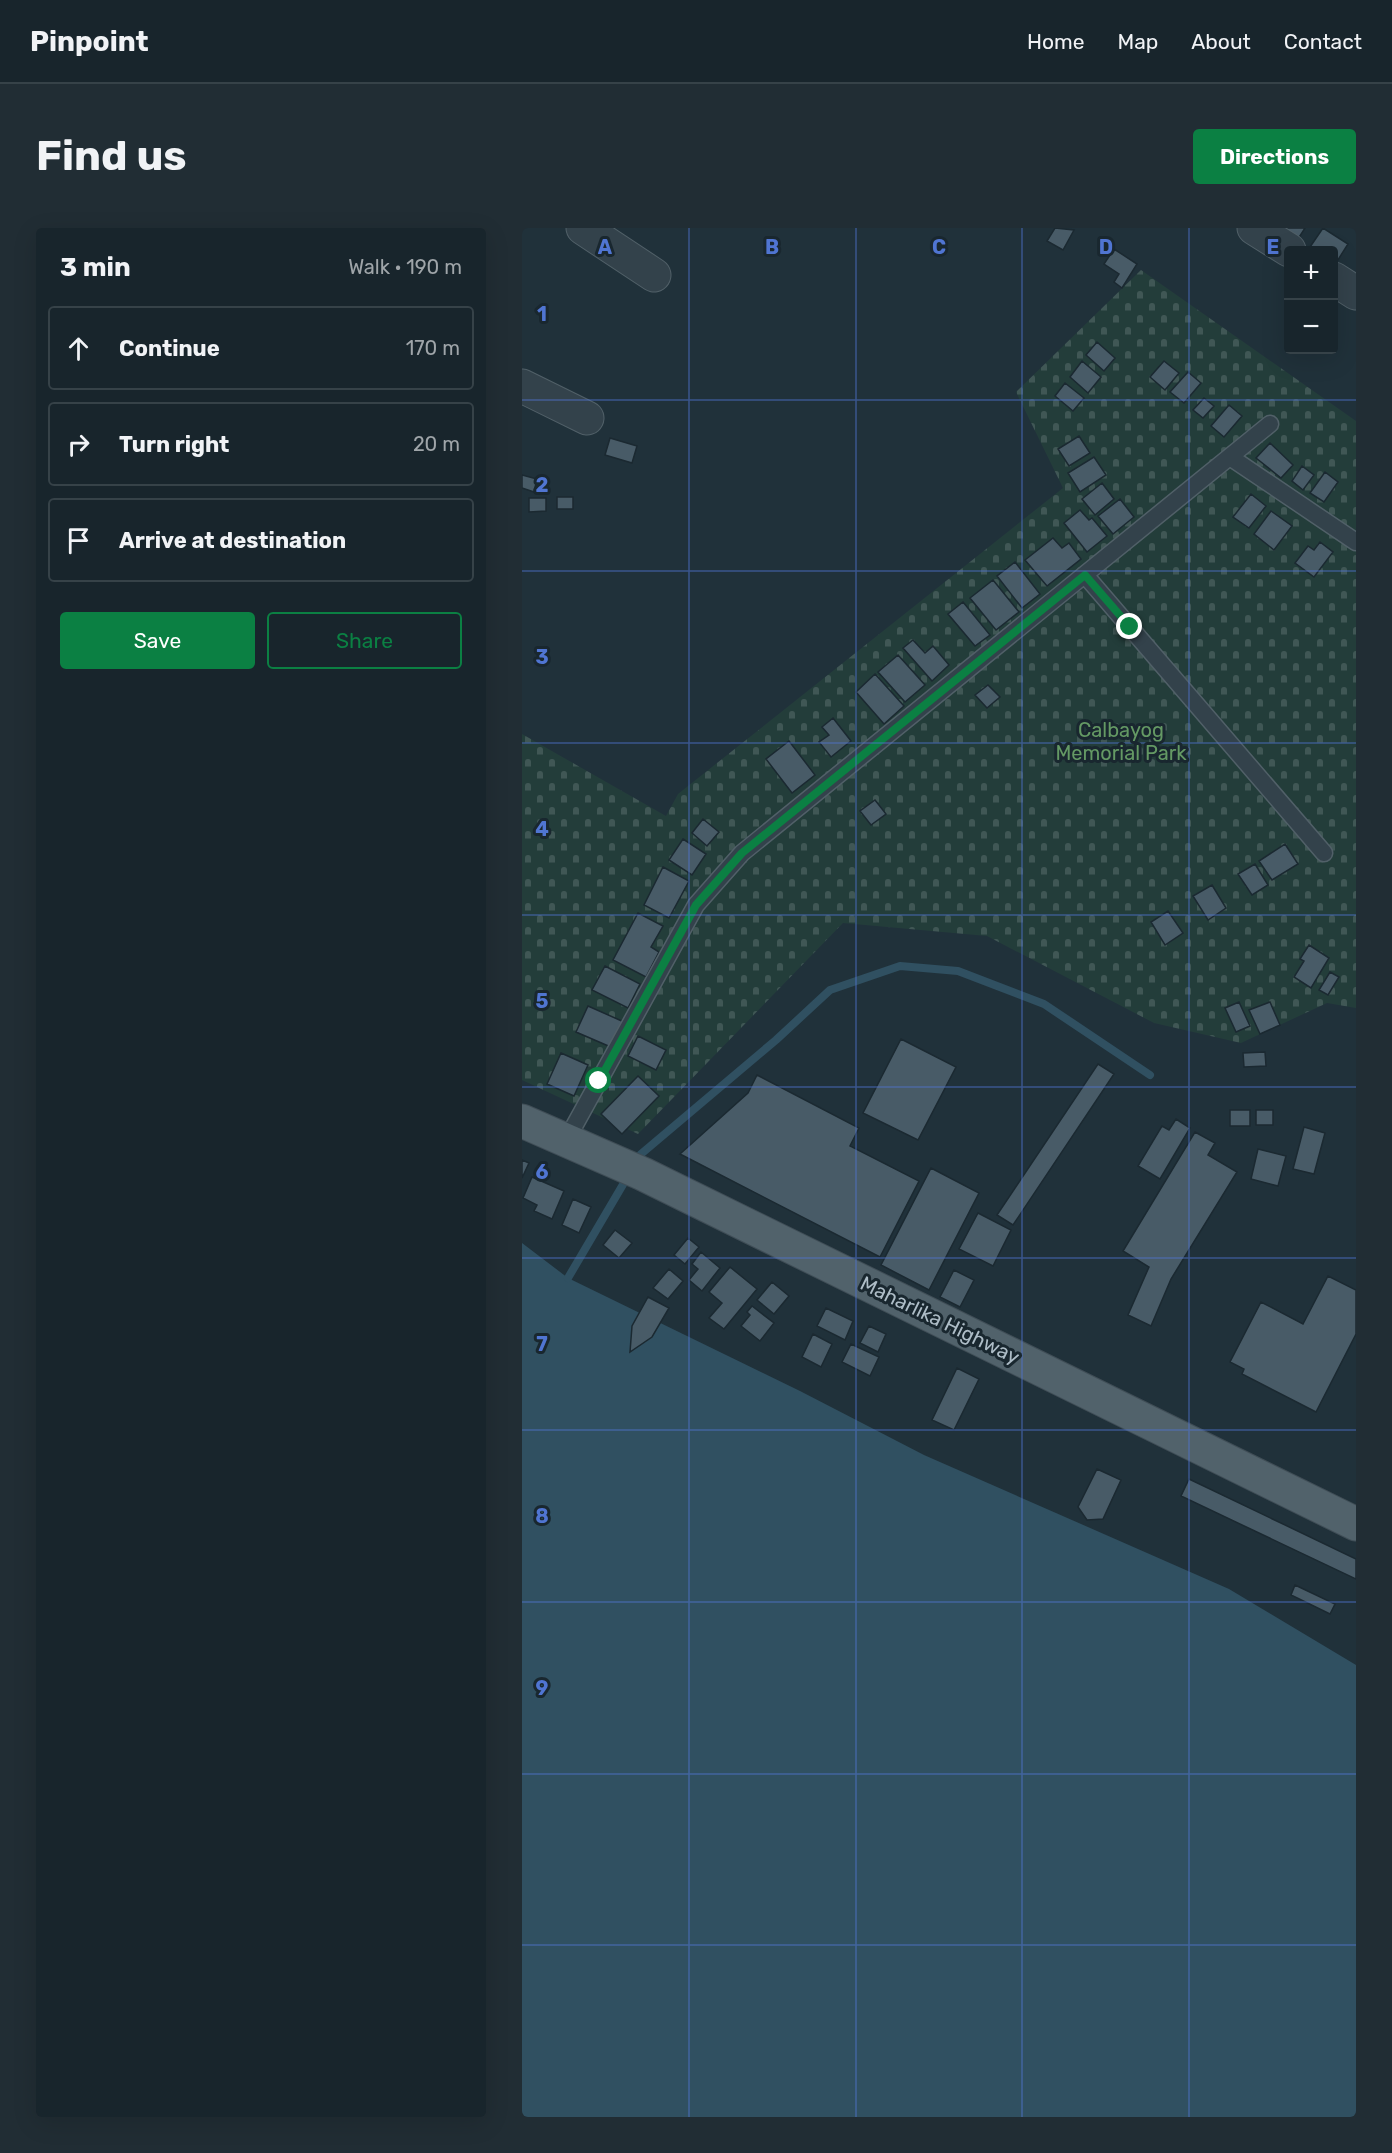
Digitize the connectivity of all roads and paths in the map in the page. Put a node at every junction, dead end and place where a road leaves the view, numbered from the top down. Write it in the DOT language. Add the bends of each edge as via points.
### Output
graph roads {
  1 [pos="583,228"];
  2 [pos="1254,228"];
  3 [pos="1284,247"];
  4 [pos="654,275"];
  5 [pos="1338,282"];
  6 [pos="1356,293"];
  7 [pos="522,386"];
  8 [pos="587,418"];
  9 [pos="1270,424"];
  10 [pos="1230,457"];
  11 [pos="1356,542"];
  12 [pos="1085,575"];
  13 [pos="1324,853"];
  14 [pos="522,1121"];
  15 [pos="581,1145"];
  16 [pos="1356,1524"];
  1 -- 4 [label="street"];
  2 -- 3 [label="street"];
  5 -- 6 [label="street"];
  7 -- 8 [label="street"];
  9 -- 10 [label="lane"];
  10 -- 11 [label="lane"];
  10 -- 12 [label="lane"];
  12 -- 13 [label="lane"];
  12 -- 15 [label="lane" via="742,853 696,905"];
  14 -- 15 [label="main road, Maharlika Highway"];
  15 -- 16 [label="main road, Maharlika Highway"];
}
